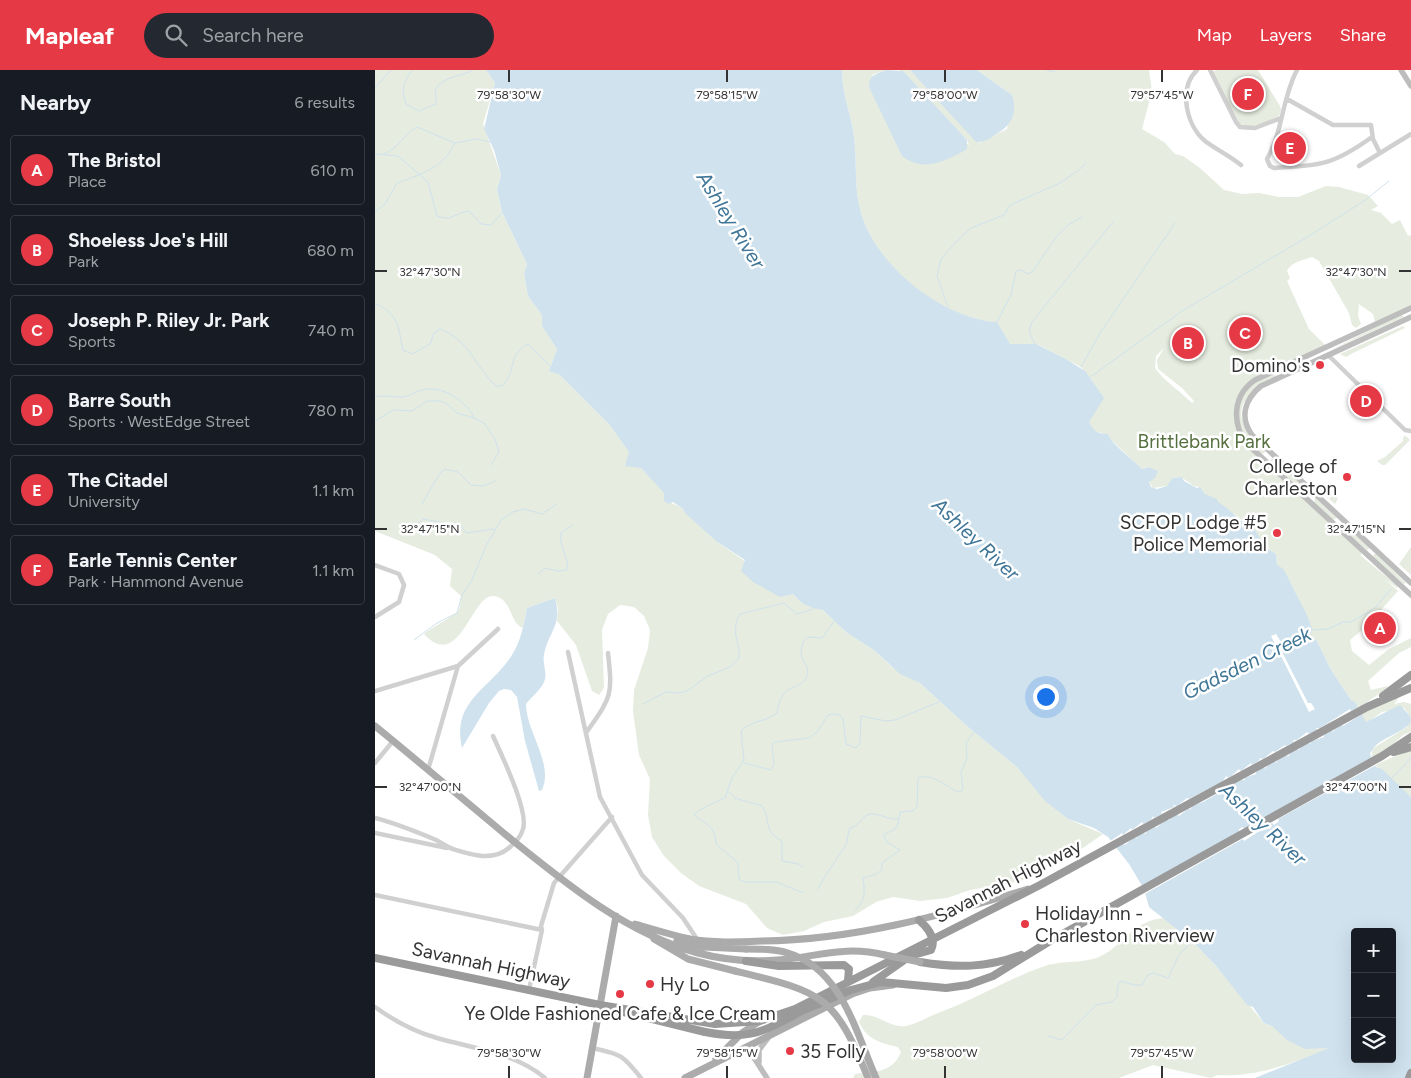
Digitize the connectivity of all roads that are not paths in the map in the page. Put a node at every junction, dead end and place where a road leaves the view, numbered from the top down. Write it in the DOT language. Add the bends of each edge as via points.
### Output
graph roads {
  1 [pos="1197,70"];
  2 [pos="1210,70"];
  3 [pos="1297,70"];
  4 [pos="1401,70"];
  5 [pos="1411,86"];
  6 [pos="1287,99"];
  7 [pos="1281,118"];
  8 [pos="1411,134"];
  9 [pos="1372,137"];
  10 [pos="1380,153"];
  11 [pos="1241,165"];
  12 [pos="1359,166"];
  13 [pos="1409,309"];
  14 [pos="1411,317"];
  15 [pos="1319,351"];
  16 [pos="1327,356"];
  17 [pos="1278,370"];
  18 [pos="1281,377"];
  19 [pos="1411,431"];
  20 [pos="1271,453"];
  21 [pos="1264,460"];
  22 [pos="1315,493"];
  23 [pos="1308,500"];
  24 [pos="1343,520"];
  25 [pos="1337,526"];
  26 [pos="1374,548"];
  27 [pos="1367,555"];
  28 [pos="375,565"];
  29 [pos="1411,583"];
  30 [pos="1405,589"];
  31 [pos="1411,595"];
  32 [pos="375,617"];
  33 [pos="498,629"];
  34 [pos="568,652"];
  35 [pos="608,653"];
  36 [pos="458,666"];
  37 [pos="1411,675"];
  38 [pos="1409,689"];
  39 [pos="375,691"];
  40 [pos="1367,707"];
  41 [pos="375,726"];
  42 [pos="586,733"];
  43 [pos="493,736"];
  44 [pos="1411,737"];
  45 [pos="393,741"];
  46 [pos="1411,747"];
  47 [pos="1381,757"];
  48 [pos="375,762"];
  49 [pos="428,770"];
  50 [pos="612,817"];
  51 [pos="375,818"];
  52 [pos="375,833"];
  53 [pos="516,842"];
  54 [pos="450,848"];
  55 [pos="559,879"];
  56 [pos="1040,885"];
  57 [pos="375,894"];
  58 [pos="616,916"];
  59 [pos="625,920"];
  60 [pos="919,920"];
  61 [pos="542,930"];
  62 [pos="654,930"];
  63 [pos="645,933"];
  64 [pos="693,936"];
  65 [pos="932,939"];
  66 [pos="1050,941"];
  67 [pos="375,958"];
  68 [pos="746,961"];
  69 [pos="920,962"];
  70 [pos="848,980"];
  71 [pos="907,984"];
  72 [pos="867,985"];
  73 [pos="529,990"];
  74 [pos="600,1005"];
  75 [pos="375,1006"];
  76 [pos="760,1021"];
  77 [pos="746,1030"];
  78 [pos="771,1035"];
  79 [pos="747,1047"];
  80 [pos="592,1048"];
  81 [pos="710,1065"];
  82 [pos="760,1067"];
  83 [pos="545,1078"];
  84 [pos="587,1078"];
  85 [pos="641,1078"];
  86 [pos="685,1078"];
  87 [pos="767,1078"];
  88 [pos="868,1078"];
  89 [pos="876,1078"];
  1 -- 11 [label="street" via="1190,78 1186,110 1204,140"];
  2 -- 7 [label="street" via="1240,127 1255,128"];
  3 -- 6 [label="street"];
  4 -- 5 [label="main road"];
  6 -- 7 [label="street"];
  6 -- 9 [label="street" via="1333,125 1371,125"];
  7 -- 9 [label="street" via="1276,143 1267,159 1274,168 1321,165 1346,156"];
  8 -- 10 [label="street"];
  9 -- 10 [label="street"];
  10 -- 12 [label="street"];
  13 -- 14 [label="main road"];
  13 -- 15 [label="main road"];
  14 -- 16 [label="main road"];
  15 -- 16 [label="main road"];
  15 -- 17 [label="main road"];
  16 -- 18 [label="main road"];
  16 -- 19 [label="street"];
  17 -- 18 [label="main road"];
  17 -- 21 [label="main road" via="1250,384 1236,407 1241,435"];
  18 -- 20 [label="main road" via="1253,392 1245,409 1249,430"];
  20 -- 21 [label="main road"];
  20 -- 22 [label="main road"];
  21 -- 23 [label="main road"];
  22 -- 23 [label="main road"];
  22 -- 24 [label="main road"];
  23 -- 25 [label="main road"];
  24 -- 25 [label="main road"];
  24 -- 26 [label="main road"];
  25 -- 27 [label="main road"];
  26 -- 27 [label="main road"];
  26 -- 29 [label="main road"];
  27 -- 30 [label="main road"];
  28 -- 32 [label="street" via="399,574 405,585 399,602"];
  29 -- 30 [label="main road"];
  30 -- 31 [label="main road"];
  33 -- 36 [label="street"];
  34 -- 42 [label="street"];
  35 -- 42 [label="street" via="610,696"];
  36 -- 39 [label="street"];
  36 -- 49 [label="street"];
  37 -- 40 [label="highway"];
  38 -- 40 [label="highway, Savannah Highway"];
  40 -- 56 [label="highway, Savannah Highway"];
  41 -- 45 [label="main road"];
  42 -- 50 [label="street" via="600,797"];
  43 -- 53 [label="street" via="511,774 524,820"];
  44 -- 47 [label="highway, Savannah Highway"];
  45 -- 48 [label="street"];
  45 -- 49 [label="main road"];
  46 -- 47 [label="highway"];
  47 -- 66 [label="highway, Savannah Highway"];
  49 -- 53 [label="main road"];
  50 -- 55 [label="street"];
  50 -- 64 [label="street" via="642,875"];
  51 -- 54 [label="street"];
  52 -- 54 [label="street"];
  53 -- 54 [label="street" via="496,856"];
  53 -- 55 [label="main road"];
  55 -- 58 [label="main road"];
  55 -- 61 [label="street" via="552,887"];
  56 -- 60 [label="main road"];
  56 -- 65 [label="highway, Savannah Highway"];
  57 -- 61 [label="street"];
  58 -- 59 [label="main road"];
  58 -- 74 [label="main road"];
  59 -- 62 [label="main road"];
  59 -- 63 [label="main road"];
  60 -- 64 [label="main road" via="808,940 722,942"];
  60 -- 65 [label="highway" via="929,929"];
  61 -- 73 [label="street"];
  62 -- 64 [label="main road"];
  62 -- 89 [label="main road, bridge" via="704,947 775,949 790,953 817,969 844,1002"];
  63 -- 68 [label="main road" via="698,953"];
  63 -- 88 [label="main road, bridge" via="688,959 801,988 826,1003 851,1035"];
  65 -- 70 [label="highway, Savannah Highway"];
  65 -- 72 [label="highway" via="931,950 910,956"];
  66 -- 69 [label="highway" via="1020,956 979,966 953,968"];
  66 -- 71 [label="highway, Savannah Highway" via="993,976 968,985 946,988"];
  67 -- 73 [label="highway, Savannah Highway"];
  68 -- 69 [label="main road, bridge" via="778,960 845,950 869,951"];
  68 -- 70 [label="highway" via="779,966 844,965 849,969"];
  70 -- 76 [label="highway, Savannah Highway" via="795,1009"];
  71 -- 72 [label="highway, Savannah Highway" via="881,982"];
  71 -- 78 [label="main road" via="870,988 852,994"];
  72 -- 74 [label="highway, Savannah Highway, bridge" via="804,1010 756,1034 734,1036 705,1032"];
  73 -- 74 [label="highway, Savannah Highway"];
  74 -- 76 [label="highway, Savannah Highway" via="715,1024"];
  74 -- 80 [label="main road"];
  75 -- 83 [label="street" via="419,1032 507,1056"];
  76 -- 77 [label="main road"];
  77 -- 79 [label="main road"];
  77 -- 81 [label="main road"];
  78 -- 79 [label="main road"];
  78 -- 82 [label="main road" via="761,1044"];
  79 -- 81 [label="main road"];
  79 -- 82 [label="main road"];
  80 -- 84 [label="main road"];
  80 -- 85 [label="street" via="619,1054"];
  81 -- 86 [label="main road"];
  82 -- 87 [label="main road"];
}
